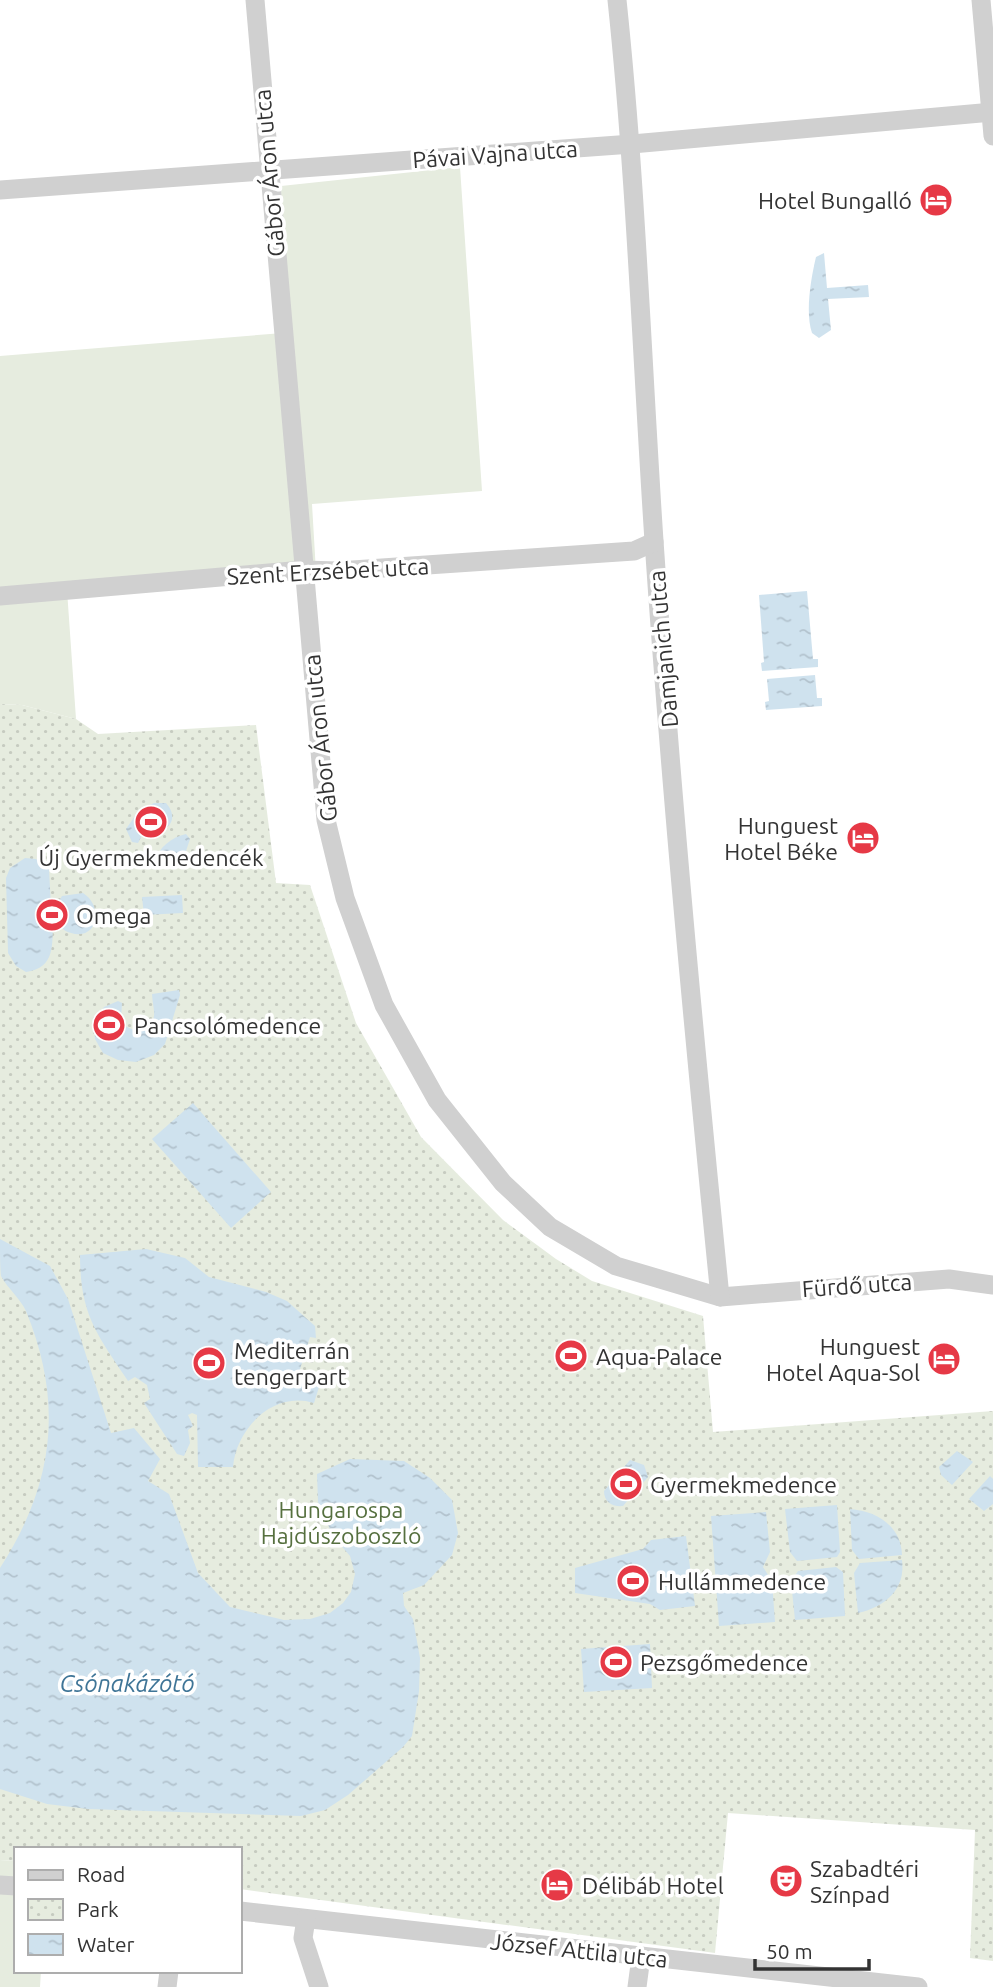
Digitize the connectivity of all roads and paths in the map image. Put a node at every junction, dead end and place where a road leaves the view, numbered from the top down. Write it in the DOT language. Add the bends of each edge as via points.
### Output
graph roads {
  1 [pos="255,0"];
  2 [pos="264,0"];
  3 [pos="617,0"];
  4 [pos="981,0"];
  5 [pos="992,112"];
  6 [pos="993,136"];
  7 [pos="632,144"];
  8 [pos="269,170"];
  9 [pos="0,190"];
  10 [pos="654,542"];
  11 [pos="303,569"];
  12 [pos="0,596"];
  13 [pos="993,1285"];
  14 [pos="720,1297"];
  15 [pos="242,1911"];
  16 [pos="306,1919"];
  17 [pos="642,1957"];
  18 [pos="319,1987"];
  19 [pos="637,1987"];
  20 [pos="918,1987"];
  1 -- 2 [label="street"];
  1 -- 8 [label="street, Gábor Áron utca"];
  3 -- 7 [label="street, Damjanich utca"];
  4 -- 5 [label="street"];
  5 -- 6 [label="street"];
  5 -- 7 [label="street, Pávai Vajna utca"];
  7 -- 8 [label="street, Pávai Vajna utca"];
  7 -- 10 [label="street, Damjanich utca"];
  8 -- 9 [label="street, Pávai Vajna utca"];
  8 -- 11 [label="street, Gábor Áron utca"];
  10 -- 11 [label="street, Szent Erzsébet utca" via="634,551 338,571"];
  10 -- 14 [label="street, Damjanich utca"];
  11 -- 12 [label="street, Szent Erzsébet utca"];
  11 -- 14 [label="street, Gábor Áron utca" via="326,820 345,898 384,1006 431,1088 503,1183 550,1227 616,1266"];
  13 -- 14 [label="street, Fürdő utca" via="949,1279"];
  15 -- 16 [label="street, József Attila utca"];
  16 -- 17 [label="street, József Attila utca"];
  16 -- 18 [label="street" via="303,1938"];
  17 -- 19 [label="street"];
  17 -- 20 [label="street, József Attila utca"];
}
